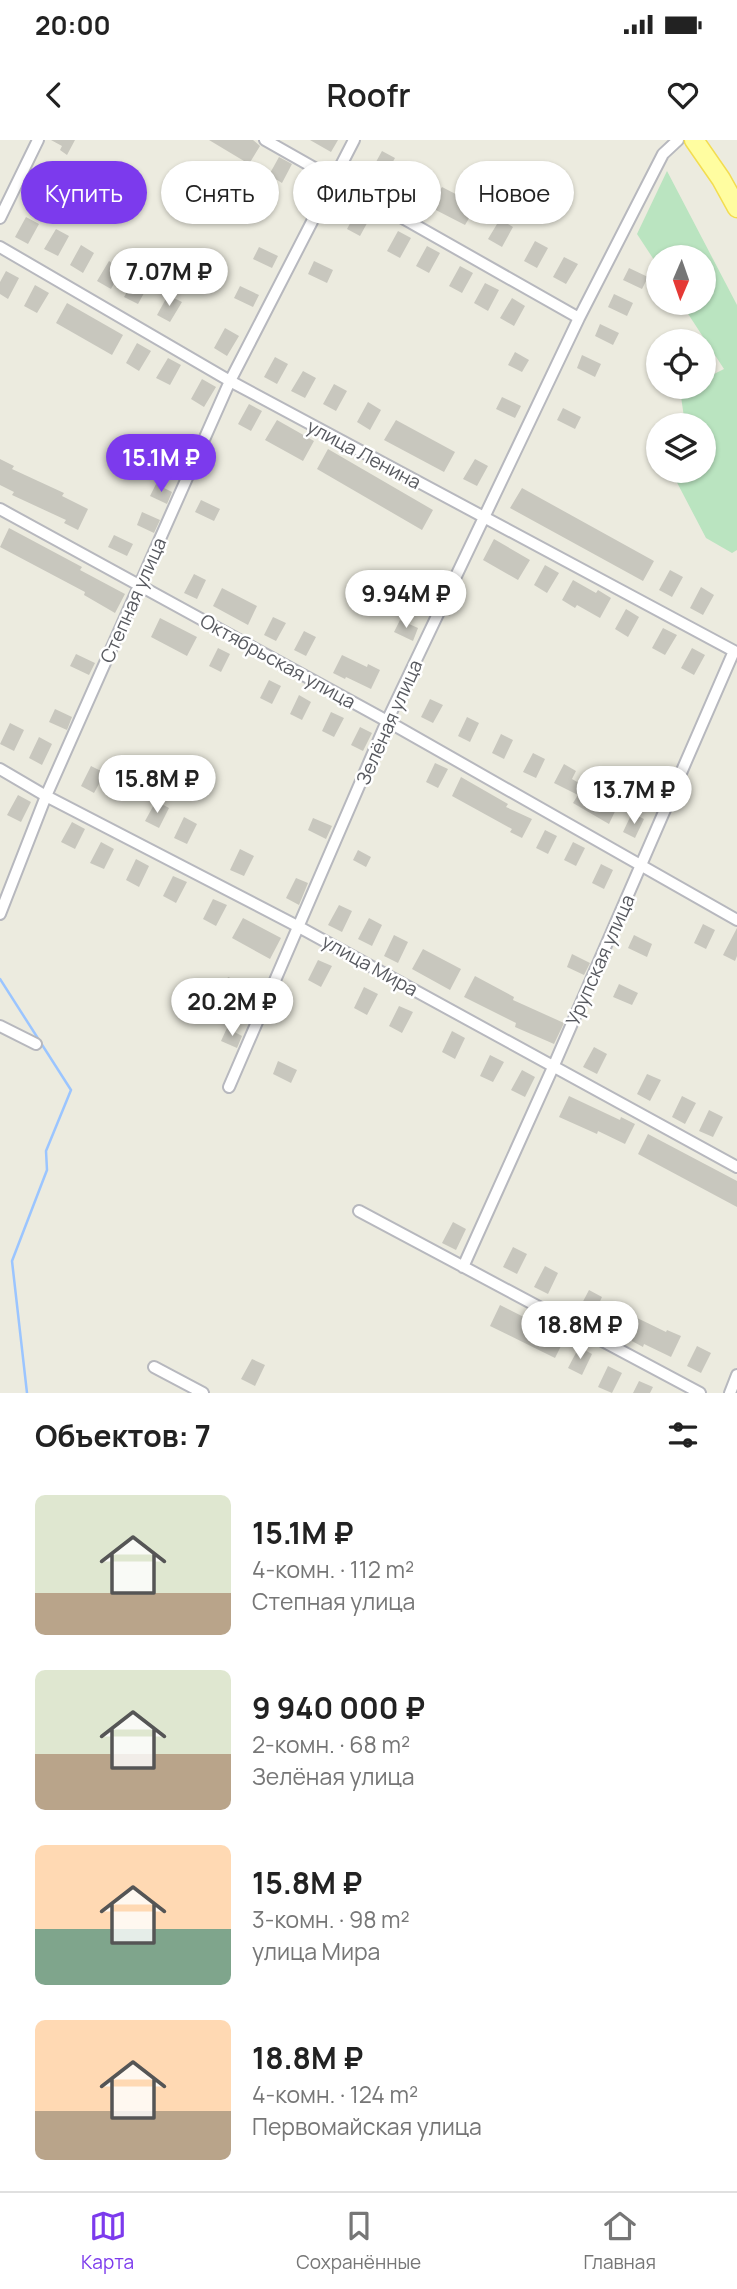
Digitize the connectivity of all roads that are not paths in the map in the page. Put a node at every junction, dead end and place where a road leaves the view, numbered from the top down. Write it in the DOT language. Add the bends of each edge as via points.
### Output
graph roads {
  1 [pos="38,140"];
  2 [pos="265,140"];
  3 [pos="354,140"];
  4 [pos="678,140"];
  5 [pos="694,140"];
  6 [pos="301,161"];
  7 [pos="343,161"];
  8 [pos="737,208"];
  9 [pos="0,218"];
  10 [pos="310,224"];
  11 [pos="411,224"];
  12 [pos="0,247"];
  13 [pos="579,318"];
  14 [pos="230,381"];
  15 [pos="0,509"];
  16 [pos="484,519"];
  17 [pos="140,585"];
  18 [pos="734,651"];
  19 [pos="387,722"];
  20 [pos="0,769"];
  21 [pos="47,796"];
  22 [pos="642,866"];
  23 [pos="0,914"];
  24 [pos="737,920"];
  25 [pos="299,927"];
  26 [pos="0,1026"];
  27 [pos="36,1044"];
  28 [pos="554,1065"];
  29 [pos="229,1087"];
  30 [pos="737,1167"];
  31 [pos="359,1211"];
  32 [pos="463,1267"];
  33 [pos="155,1367"];
  34 [pos="737,1375"];
  35 [pos="202,1393"];
  36 [pos="700,1393"];
  37 [pos="730,1393"];
  1 -- 9 [label="street"];
  2 -- 6 [label="street"];
  3 -- 7 [label="street, Степная улица"];
  4 -- 13 [label="street, Зелёная улица" via="663,154"];
  5 -- 8 [label="main road"];
  10 -- 14 [label="street, Степная улица"];
  11 -- 13 [label="street"];
  12 -- 14 [label="street, улица Ленина"];
  13 -- 16 [label="street, Зелёная улица"];
  14 -- 16 [label="street, улица Ленина"];
  14 -- 17 [label="street, Степная улица"];
  15 -- 17 [label="street, Октябрьская улица"];
  16 -- 18 [label="street, улица Ленина"];
  16 -- 19 [label="street, Зелёная улица"];
  17 -- 19 [label="street, Октябрьская улица"];
  17 -- 21 [label="street, Степная улица"];
  18 -- 22 [label="street, Урупская улица"];
  19 -- 22 [label="street, Октябрьская улица"];
  19 -- 25 [label="street, Зелёная улица"];
  20 -- 21 [label="street, улица Мира"];
  21 -- 23 [label="street, Степная улица"];
  21 -- 25 [label="street, улица Мира"];
  22 -- 24 [label="street, Октябрьская улица"];
  22 -- 28 [label="street, Урупская улица"];
  25 -- 28 [label="street, улица Мира"];
  25 -- 29 [label="street, Зелёная улица"];
  26 -- 27 [label="street"];
  28 -- 30 [label="street, улица Мира"];
  28 -- 32 [label="street, Урупская улица"];
  31 -- 32 [label="street"];
  32 -- 36 [label="street"];
  33 -- 35 [label="street"];
  34 -- 37 [label="street"];
}
